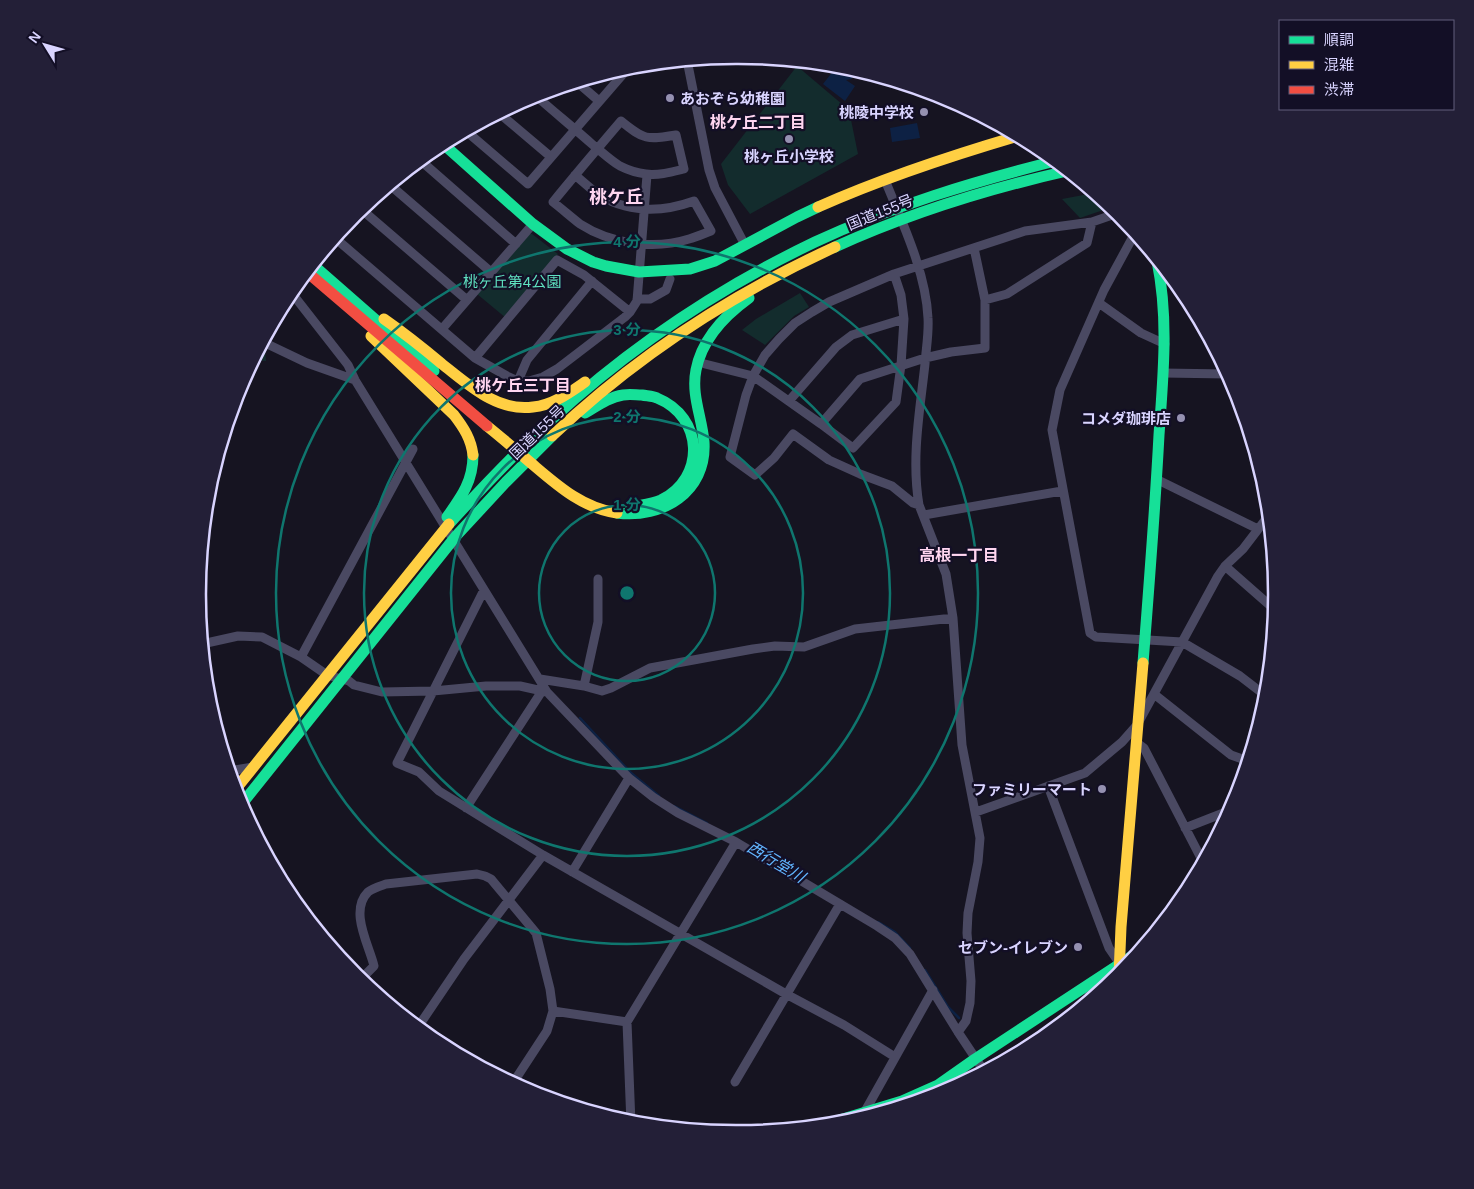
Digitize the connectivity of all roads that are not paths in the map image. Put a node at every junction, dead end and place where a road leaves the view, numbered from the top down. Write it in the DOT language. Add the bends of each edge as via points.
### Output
graph roads {
  1 [pos="688,66"];
  2 [pos="621,77"];
  3 [pos="582,87"];
  4 [pos="542,101"];
  5 [pos="599,102"];
  6 [pos="504,117"];
  7 [pos="575,130"];
  8 [pos="471,135"];
  9 [pos="1008,139"];
  10 [pos="598,148"];
  11 [pos="449,149"];
  12 [pos="551,157"];
  13 [pos="1046,163"];
  14 [pos="425,165"];
  15 [pos="1060,173"];
  16 [pos="575,175"];
  17 [pos="647,175"];
  18 [pos="885,180"];
  19 [pos="395,189"];
  20 [pos="645,210"];
  21 [pos="367,214"];
  22 [pos="1109,216"];
  23 [pos="1092,222"];
  24 [pos="533,224"];
  25 [pos="1131,240"];
  26 [pos="848,241"];
  27 [pos="340,243"];
  28 [pos="516,244"];
  29 [pos="642,244"];
  30 [pos="745,245"];
  31 [pos="974,248"];
  32 [pos="919,266"];
  33 [pos="317,269"];
  34 [pos="491,272"];
  35 [pos="639,272"];
  36 [pos="894,274"];
  37 [pos="1160,274"];
  38 [pos="313,276"];
  39 [pos="670,278"];
  40 [pos="592,281"];
  41 [pos="332,288"];
  42 [pos="637,299"];
  43 [pos="296,300"];
  44 [pos="466,300"];
  45 [pos="986,300"];
  46 [pos="1099,303"];
  47 [pos="630,312"];
  48 [pos="904,319"];
  49 [pos="442,330"];
  50 [pos="1165,344"];
  51 [pos="269,345"];
  52 [pos="634,353"];
  53 [pos="475,358"];
  54 [pos="925,358"];
  55 [pos="705,364"];
  56 [pos="901,365"];
  57 [pos="1163,373"];
  58 [pos="1219,374"];
  59 [pos="753,376"];
  60 [pos="354,380"];
  61 [pos="518,381"];
  62 [pos="788,401"];
  63 [pos="821,424"];
  64 [pos="557,432"];
  65 [pos="414,449"];
  66 [pos="406,463"];
  67 [pos="1156,479"];
  68 [pos="1062,491"];
  69 [pos="572,493"];
  70 [pos="919,504"];
  71 [pos="924,515"];
  72 [pos="1263,523"];
  73 [pos="1258,529"];
  74 [pos="1225,566"];
  75 [pos="598,578"];
  76 [pos="484,590"];
  77 [pos="392,594"];
  78 [pos="1268,604"];
  79 [pos="953,618"];
  80 [pos="1143,640"];
  81 [pos="1182,642"];
  82 [pos="209,643"];
  83 [pos="301,657"];
  84 [pos="327,675"];
  85 [pos="341,680"];
  86 [pos="540,680"];
  87 [pos="584,686"];
  88 [pos="433,691"];
  89 [pos="545,691"];
  90 [pos="1259,691"];
  91 [pos="1154,694"];
  92 [pos="1137,725"];
  93 [pos="1136,742"];
  94 [pos="1242,759"];
  95 [pos="254,767"];
  96 [pos="236,770"];
  97 [pos="630,778"];
  98 [pos="241,783"];
  99 [pos="1048,786"];
  100 [pos="247,798"];
  101 [pos="466,808"];
  102 [pos="976,812"];
  103 [pos="1220,814"];
  104 [pos="1185,828"];
  105 [pos="736,842"];
  106 [pos="542,855"];
  107 [pos="1199,855"];
  108 [pos="572,872"];
  109 [pos="508,900"];
  110 [pos="840,904"];
  111 [pos="680,933"];
  112 [pos="1120,961"];
  113 [pos="1117,964"];
  114 [pos="366,974"];
  115 [pos="1105,976"];
  116 [pos="1086,986"];
  117 [pos="933,990"];
  118 [pos="1089,992"];
  119 [pos="786,994"];
  120 [pos="554,1011"];
  121 [pos="422,1022"];
  122 [pos="627,1022"];
  123 [pos="962,1027"];
  124 [pos="895,1057"];
  125 [pos="975,1059"];
  126 [pos="980,1066"];
  127 [pos="516,1077"];
  128 [pos="735,1082"];
  129 [pos="927,1090"];
  130 [pos="866,1109"];
  131 [pos="631,1114"];
  1 -- 30 [label="street" via="709,170"];
  2 -- 5 [label="street"];
  3 -- 5 [label="street"];
  4 -- 7 [label="street"];
  5 -- 7 [label="street"];
  6 -- 12 [label="street"];
  7 -- 10 [label="street"];
  7 -- 12 [label="street"];
  8 -- 12 [label="street" via="528,184"];
  9 -- 18 [label="main road"];
  10 -- 16 [label="street"];
  10 -- 17 [label="street" via="622,167"];
  10 -- 17 [label="street" via="621,121 640,136 648,138 676,134 684,169"];
  11 -- 24 [label="main road"];
  13 -- 52 [label="main road, 国道155号" via="932,196 850,227 780,260 706,303"];
  14 -- 28 [label="street"];
  15 -- 26 [label="main road, 国道155号" via="934,207"];
  16 -- 20 [label="street" via="606,199"];
  16 -- 29 [label="street" via="553,202 589,229 617,240"];
  17 -- 20 [label="street"];
  18 -- 30 [label="main road" via="797,217"];
  18 -- 32 [label="street"];
  19 -- 34 [label="street"];
  20 -- 29 [label="street"];
  20 -- 29 [label="street" via="661,210 694,201 711,231 688,240"];
  21 -- 44 [label="street"];
  22 -- 23 [label="street"];
  23 -- 31 [label="street" via="1025,232"];
  23 -- 45 [label="street" via="1087,243 1007,294"];
  24 -- 28 [label="street"];
  24 -- 35 [label="main road" via="579,256 606,266"];
  25 -- 46 [label="street"];
  26 -- 64 [label="main road, 国道155号" via="783,272 714,311 633,368"];
  26 -- 69 [label="main road" via="740,304 708,338 694,375 703,458 697,476 681,498 666,508 632,514 599,509"];
  27 -- 49 [label="street"];
  28 -- 34 [label="street"];
  29 -- 35 [label="street"];
  30 -- 35 [label="main road" via="715,261 690,269"];
  31 -- 32 [label="street"];
  31 -- 45 [label="street"];
  32 -- 36 [label="street"];
  32 -- 54 [label="street" via="928,320"];
  33 -- 41 [label="main road"];
  34 -- 44 [label="street"];
  35 -- 42 [label="street"];
  36 -- 48 [label="street"];
  36 -- 59 [label="street" via="829,302 795,323 766,355"];
  37 -- 50 [label="main road"];
  38 -- 41 [label="main road"];
  39 -- 42 [label="street" via="666,290 650,299"];
  40 -- 47 [label="street"];
  40 -- 53 [label="street" via="557,260"];
  40 -- 61 [label="street" via="527,360"];
  41 -- 52 [label="main road" via="388,321 489,399 514,408 539,407 560,399 611,363"];
  41 -- 69 [label="main road" via="483,419 562,481"];
  41 -- 77 [label="main road" via="395,361 456,418 472,446 474,466 462,497"];
  42 -- 47 [label="street"];
  43 -- 60 [label="street" via="348,365"];
  44 -- 49 [label="street"];
  45 -- 54 [label="street" via="984,348"];
  46 -- 50 [label="street" via="1141,333"];
  46 -- 68 [label="street" via="1060,390 1052,430"];
  47 -- 61 [label="street" via="556,369 543,377"];
  48 -- 56 [label="street"];
  48 -- 62 [label="street" via="852,335 836,347"];
  49 -- 53 [label="street"];
  50 -- 57 [label="main road"];
  51 -- 60 [label="street" via="307,364"];
  52 -- 77 [label="main road, 国道155号" via="554,418 479,491"];
  53 -- 61 [label="street"];
  54 -- 56 [label="street"];
  54 -- 70 [label="street" via="915,454"];
  55 -- 59 [label="street"];
  56 -- 63 [label="street" via="860,379"];
  56 -- 63 [label="street" via="896,402 853,448"];
  57 -- 58 [label="street"];
  57 -- 67 [label="main road"];
  59 -- 62 [label="street"];
  59 -- 70 [label="street" via="730,457 755,475 793,434 828,460 892,486"];
  60 -- 66 [label="street"];
  62 -- 63 [label="street"];
  64 -- 69 [label="main road" via="610,399 630,394 657,397 668,402 685,419 693,437 694,460 686,480 675,492 657,502 633,507 610,505"];
  64 -- 85 [label="main road, 国道155号" via="456,536"];
  65 -- 66 [label="street"];
  66 -- 76 [label="street"];
  66 -- 83 [label="street"];
  67 -- 73 [label="street"];
  67 -- 80 [label="main road"];
  68 -- 71 [label="street"];
  68 -- 80 [label="street" via="1090,633 1096,637"];
  70 -- 71 [label="street"];
  71 -- 79 [label="street" via="946,574"];
  72 -- 73 [label="street"];
  73 -- 74 [label="street"];
  74 -- 78 [label="street"];
  74 -- 81 [label="street"];
  75 -- 87 [label="street" via="598,622"];
  76 -- 86 [label="street"];
  76 -- 88 [label="street"];
  77 -- 84 [label="main road, 国道155号"];
  79 -- 87 [label="street" via="855,629 804,647 775,646 650,668 602,691"];
  79 -- 102 [label="street" via="962,745"];
  80 -- 81 [label="street"];
  80 -- 92 [label="main road"];
  81 -- 90 [label="street"];
  81 -- 91 [label="street"];
  82 -- 83 [label="street" via="238,636 262,637"];
  83 -- 84 [label="street"];
  84 -- 85 [label="street"];
  84 -- 95 [label="main road, 国道155号"];
  85 -- 88 [label="street" via="382,692"];
  85 -- 100 [label="main road, 国道155号"];
  86 -- 87 [label="street"];
  86 -- 89 [label="street"];
  88 -- 89 [label="street" via="486,686 520,686"];
  88 -- 101 [label="street" via="397,763 419,772"];
  89 -- 97 [label="street"];
  89 -- 101 [label="street"];
  91 -- 92 [label="street"];
  91 -- 94 [label="street" via="1231,755"];
  92 -- 93 [label="main road"];
  92 -- 99 [label="street" via="1085,773"];
  93 -- 104 [label="street" via="1144,748"];
  93 -- 112 [label="main road"];
  95 -- 96 [label="street"];
  95 -- 98 [label="main road, 国道155号"];
  97 -- 105 [label="street" via="678,813"];
  97 -- 108 [label="street"];
  99 -- 102 [label="street"];
  99 -- 113 [label="street"];
  101 -- 106 [label="street"];
  102 -- 123 [label="street" via="980,838 967,933 970,1003"];
  103 -- 104 [label="street"];
  104 -- 107 [label="street"];
  105 -- 110 [label="street"];
  105 -- 111 [label="street"];
  106 -- 108 [label="street"];
  106 -- 109 [label="street"];
  108 -- 111 [label="street"];
  109 -- 114 [label="street" via="490,880 477,874 386,884 372,889 362,903 359,915 374,966"];
  109 -- 120 [label="street" via="536,934"];
  109 -- 121 [label="street"];
  110 -- 117 [label="street" via="895,938 910,954"];
  110 -- 119 [label="street"];
  111 -- 119 [label="street"];
  111 -- 122 [label="street"];
  115 -- 116 [label="main road"];
  116 -- 118 [label="street"];
  116 -- 125 [label="main road"];
  117 -- 123 [label="street"];
  117 -- 124 [label="street"];
  119 -- 124 [label="street"];
  119 -- 128 [label="street"];
  120 -- 122 [label="street"];
  120 -- 127 [label="street" via="547,1031"];
  122 -- 131 [label="street"];
  123 -- 125 [label="street"];
  124 -- 130 [label="street"];
  125 -- 126 [label="street"];
  125 -- 129 [label="main road"];
}
